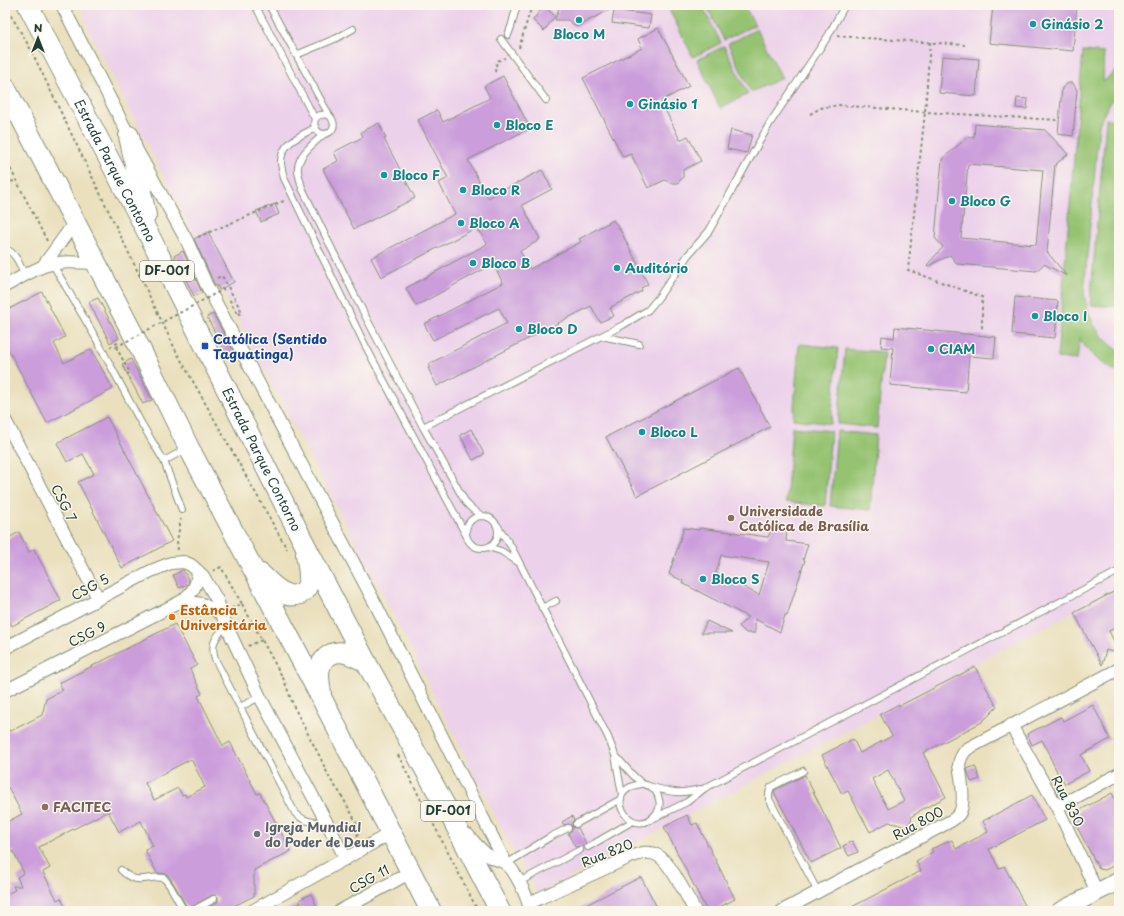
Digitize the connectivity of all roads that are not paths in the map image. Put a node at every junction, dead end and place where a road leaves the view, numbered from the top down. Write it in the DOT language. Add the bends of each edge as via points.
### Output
graph roads {
  1 [pos="28,5"];
  2 [pos="62,5"];
  3 [pos="255,5"];
  4 [pos="269,5"];
  5 [pos="517,5"];
  6 [pos="845,5"];
  7 [pos="354,29"];
  8 [pos="508,35"];
  9 [pos="501,40"];
  10 [pos="296,55"];
  11 [pos="5,87"];
  12 [pos="546,100"];
  13 [pos="329,115"];
  14 [pos="315,119"];
  15 [pos="315,128"];
  16 [pos="324,134"];
  17 [pos="129,136"];
  18 [pos="75,222"];
  19 [pos="151,239"];
  20 [pos="5,249"];
  21 [pos="49,260"];
  22 [pos="97,263"];
  23 [pos="25,276"];
  24 [pos="5,286"];
  25 [pos="602,336"];
  26 [pos="639,344"];
  27 [pos="5,420"];
  28 [pos="423,426"];
  29 [pos="189,448"];
  30 [pos="164,462"];
  31 [pos="182,510"];
  32 [pos="482,516"];
  33 [pos="497,525"];
  34 [pos="466,535"];
  35 [pos="296,545"];
  36 [pos="488,547"];
  37 [pos="520,563"];
  38 [pos="252,566"];
  39 [pos="197,571"];
  40 [pos="1119,571"];
  41 [pos="98,598"];
  42 [pos="182,601"];
  43 [pos="556,601"];
  44 [pos="542,608"];
  45 [pos="222,615"];
  46 [pos="5,648"];
  47 [pos="366,662"];
  48 [pos="1119,669"];
  49 [pos="5,691"];
  50 [pos="260,697"];
  51 [pos="322,699"];
  52 [pos="240,707"];
  53 [pos="1011,725"];
  54 [pos="615,755"];
  55 [pos="803,771"];
  56 [pos="1119,774"];
  57 [pos="641,784"];
  58 [pos="652,787"];
  59 [pos="705,788"];
  60 [pos="622,797"];
  61 [pos="1057,807"];
  62 [pos="448,811"];
  63 [pos="650,820"];
  64 [pos="633,821"];
  65 [pos="326,822"];
  66 [pos="576,824"];
  67 [pos="568,828"];
  68 [pos="391,833"];
  69 [pos="588,847"];
  70 [pos="580,850"];
  71 [pos="350,856"];
  72 [pos="506,864"];
  73 [pos="121,870"];
  74 [pos="411,872"];
  75 [pos="1119,881"];
  76 [pos="519,882"];
  77 [pos="818,892"];
  78 [pos="1097,892"];
  79 [pos="214,899"];
  80 [pos="530,907"];
  81 [pos="184,911"];
  82 [pos="192,911"];
  83 [pos="252,911"];
  84 [pos="340,911"];
  85 [pos="431,911"];
  86 [pos="500,911"];
  87 [pos="695,911"];
  88 [pos="782,911"];
  89 [pos="1060,911"];
  1 -- 19 [label="highway, Estrada Parque Contorno / DF-001"];
  2 -- 17 [label="street"];
  3 -- 14 [label="lane"];
  4 -- 10 [label="lane"];
  5 -- 8 [label="lane"];
  6 -- 25 [label="lane" via="828,36 770,123 710,231 688,255 648,310"];
  7 -- 10 [label="lane"];
  9 -- 12 [label="lane"];
  10 -- 13 [label="lane"];
  11 -- 18 [label="highway"];
  13 -- 14 [label="lane" via="319,115"];
  13 -- 16 [label="lane" via="334,124 333,129"];
  14 -- 15 [label="lane"];
  15 -- 16 [label="lane" via="318,133"];
  15 -- 34 [label="lane" via="285,148 281,163 284,178 365,345"];
  16 -- 28 [label="lane" via="306,151 299,163 302,188"];
  17 -- 19 [label="highway"];
  17 -- 72 [label="street" via="187,241 206,284 376,605"];
  18 -- 21 [label="street"];
  18 -- 22 [label="highway"];
  19 -- 35 [label="highway, Estrada Parque Contorno / DF-001"];
  20 -- 23 [label="lane" via="14,255"];
  21 -- 22 [label="street"];
  21 -- 23 [label="street"];
  21 -- 30 [label="lane" via="97,340"];
  22 -- 29 [label="highway"];
  23 -- 24 [label="street"];
  25 -- 26 [label="lane"];
  25 -- 28 [label="lane"];
  27 -- 41 [label="street, CSG 7"];
  28 -- 32 [label="lane" via="466,503"];
  29 -- 30 [label="lane"];
  29 -- 38 [label="highway"];
  30 -- 31 [label="lane"];
  32 -- 33 [label="lane" via="491,518"];
  32 -- 34 [label="lane" via="473,518 467,526"];
  33 -- 36 [label="lane" via="499,534 495,542"];
  33 -- 37 [label="lane"];
  34 -- 36 [label="lane" via="470,544 479,548"];
  35 -- 38 [label="highway" via="309,573 308,586 297,595 289,595 277,589"];
  35 -- 47 [label="highway, Estrada Parque Contorno / DF-001"];
  36 -- 37 [label="lane" via="501,551"];
  37 -- 44 [label="lane"];
  38 -- 51 [label="highway"];
  39 -- 41 [label="street, CSG 5" via="184,562 171,563"];
  39 -- 42 [label="street, CSG 9" via="194,589"];
  39 -- 45 [label="street" via="217,600"];
  40 -- 59 [label="lane"];
  41 -- 46 [label="street, CSG 5"];
  42 -- 45 [label="street" via="202,604"];
  42 -- 49 [label="street, CSG 9"];
  43 -- 44 [label="lane"];
  44 -- 54 [label="lane"];
  45 -- 50 [label="street"];
  45 -- 52 [label="lane" via="212,651"];
  47 -- 51 [label="highway" via="344,652 334,652 327,656 322,662 319,674"];
  47 -- 62 [label="highway, Estrada Parque Contorno / DF-001"];
  48 -- 53 [label="street, Rua 800"];
  50 -- 52 [label="lane"];
  50 -- 65 [label="street"];
  51 -- 68 [label="highway"];
  52 -- 65 [label="lane" via="295,813 310,822"];
  53 -- 61 [label="street, Rua 830"];
  53 -- 77 [label="street, Rua 800" via="962,753 959,764 962,807 956,818"];
  54 -- 57 [label="lane"];
  54 -- 60 [label="lane"];
  55 -- 77 [label="lane" via="771,787 769,799"];
  56 -- 61 [label="street"];
  57 -- 58 [label="lane"];
  57 -- 60 [label="lane" via="627,789"];
  58 -- 59 [label="lane" via="680,793"];
  58 -- 63 [label="lane" via="659,798 659,810"];
  59 -- 63 [label="lane" via="687,802"];
  60 -- 64 [label="lane" via="623,812"];
  60 -- 66 [label="lane"];
  61 -- 78 [label="street, Rua 830"];
  62 -- 72 [label="street" via="477,846 489,856"];
  62 -- 86 [label="highway, Estrada Parque Contorno / DF-001"];
  63 -- 64 [label="lane"];
  64 -- 69 [label="lane"];
  65 -- 71 [label="street"];
  67 -- 72 [label="lane"];
  68 -- 71 [label="street"];
  68 -- 74 [label="highway"];
  70 -- 76 [label="lane"];
  71 -- 83 [label="street"];
  72 -- 76 [label="street"];
  73 -- 81 [label="lane" via="126,876 137,880 164,878"];
  74 -- 84 [label="street, CSG 11"];
  74 -- 85 [label="highway"];
  75 -- 78 [label="main road"];
  76 -- 80 [label="street"];
  77 -- 88 [label="street, Rua 800"];
  78 -- 89 [label="main road"];
  79 -- 82 [label="lane"];
  80 -- 87 [label="street, Rua 820" via="630,857 650,853 657,854 668,864"];
}
